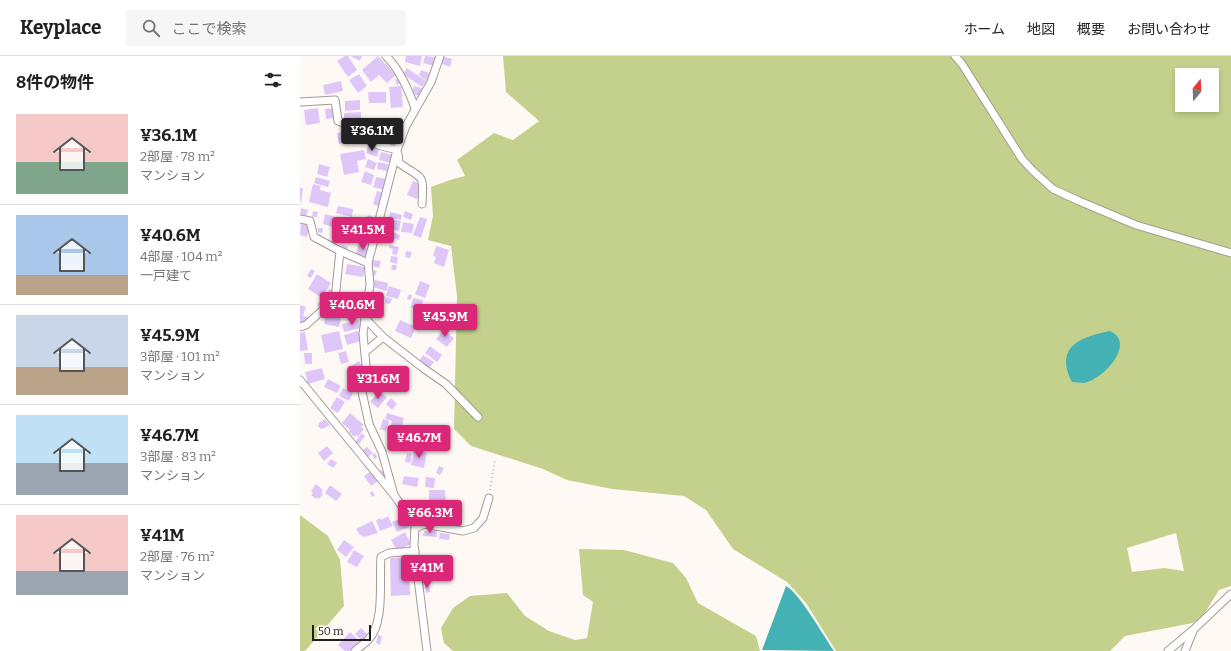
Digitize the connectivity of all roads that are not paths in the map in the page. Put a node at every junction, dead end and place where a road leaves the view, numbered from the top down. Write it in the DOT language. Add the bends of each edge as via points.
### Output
graph roads {
  1 [pos="386,56"];
  2 [pos="440,56"];
  3 [pos="955,56"];
  4 [pos="300,102"];
  5 [pos="415,108"];
  6 [pos="397,150"];
  7 [pos="422,204"];
  8 [pos="300,219"];
  9 [pos="340,251"];
  10 [pos="1231,253"];
  11 [pos="368,263"];
  12 [pos="365,318"];
  13 [pos="300,327"];
  14 [pos="383,337"];
  15 [pos="365,352"];
  16 [pos="300,380"];
  17 [pos="478,417"];
  18 [pos="394,495"];
  19 [pos="489,498"];
  20 [pos="416,528"];
  21 [pos="415,551"];
  22 [pos="1231,594"];
  23 [pos="1193,630"];
  24 [pos="355,651"];
  25 [pos="427,651"];
  26 [pos="1168,651"];
  27 [pos="1185,651"];
  1 -- 5 [label="street" via="406,85"];
  2 -- 5 [label="street" via="431,82"];
  3 -- 10 [label="street" via="1022,159 1053,189 1136,225"];
  4 -- 6 [label="street" via="335,100 338,121 360,128 378,145"];
  5 -- 6 [label="street"];
  6 -- 7 [label="street" via="399,163 419,175 424,183"];
  6 -- 11 [label="street"];
  8 -- 9 [label="street" via="310,221 314,237"];
  9 -- 11 [label="street"];
  9 -- 13 [label="street" via="335,299 306,325"];
  11 -- 12 [label="street" via="370,284"];
  12 -- 14 [label="street"];
  12 -- 15 [label="street"];
  14 -- 15 [label="street"];
  14 -- 17 [label="street" via="446,384"];
  15 -- 18 [label="street" via="366,365 361,387 369,424 382,452"];
  16 -- 18 [label="street"];
  18 -- 20 [label="street"];
  19 -- 20 [label="street" via="483,518 474,528 463,531 424,524"];
  20 -- 21 [label="street"];
  21 -- 24 [label="street" via="389,553 381,557 381,595 376,628 370,639"];
  21 -- 25 [label="street"];
  22 -- 23 [label="street"];
  23 -- 26 [label="street"];
  23 -- 27 [label="street"];
}
